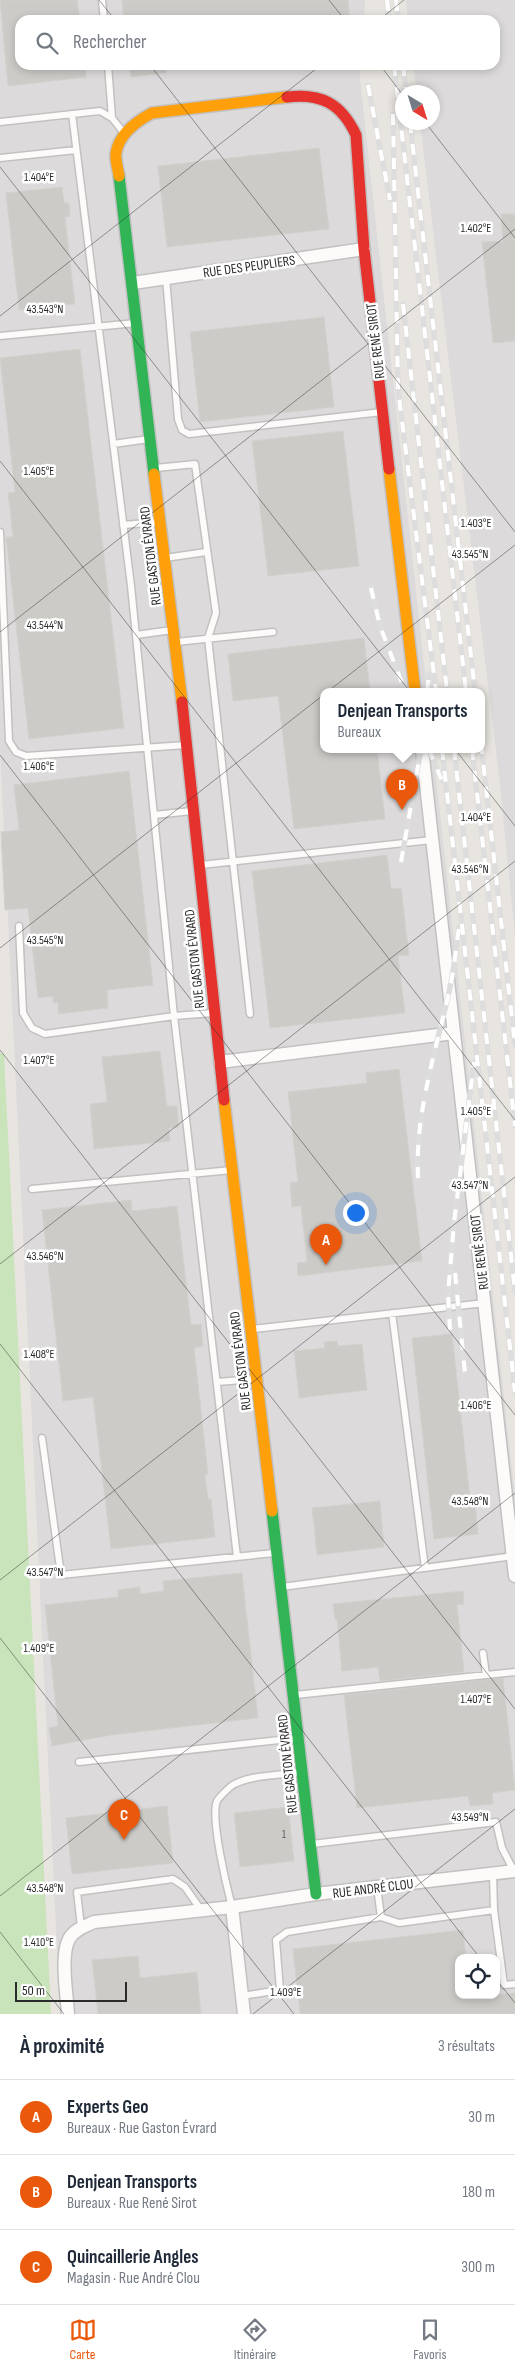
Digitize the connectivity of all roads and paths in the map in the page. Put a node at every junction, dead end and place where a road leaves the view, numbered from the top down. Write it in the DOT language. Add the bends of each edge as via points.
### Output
graph roads {
  1 [pos="102,0"];
  2 [pos="104,15"];
  3 [pos="108,70"];
  4 [pos="72,114"];
  5 [pos="112,118"];
  6 [pos="0,122"];
  7 [pos="124,133"];
  8 [pos="76,150"];
  9 [pos="0,158"];
  10 [pos="364,249"];
  11 [pos="166,278"];
  12 [pos="133,283"];
  13 [pos="137,322"];
  14 [pos="99,327"];
  15 [pos="0,336"];
  16 [pos="383,412"];
  17 [pos="151,439"];
  18 [pos="113,444"];
  19 [pos="154,468"];
  20 [pos="161,522"];
  21 [pos="123,525"];
  22 [pos="0,532"];
  23 [pos="206,552"];
  24 [pos="165,558"];
  25 [pos="173,630"];
  26 [pos="273,632"];
  27 [pos="136,636"];
  28 [pos="208,638"];
  29 [pos="175,642"];
  30 [pos="415,688"];
  31 [pos="187,745"];
  32 [pos="147,747"];
  33 [pos="422,753"];
  34 [pos="194,810"];
  35 [pos="154,815"];
  36 [pos="432,840"];
  37 [pos="233,862"];
  38 [pos="199,866"];
  39 [pos="19,926"];
  40 [pos="214,1013"];
  41 [pos="250,1014"];
  42 [pos="174,1016"];
  43 [pos="454,1033"];
  44 [pos="220,1062"];
  45 [pos="233,1170"];
  46 [pos="194,1173"];
  47 [pos="32,1189"];
  48 [pos="485,1303"];
  49 [pos="392,1313"];
  50 [pos="252,1329"];
  51 [pos="258,1378"];
  52 [pos="217,1382"];
  53 [pos="42,1438"];
  54 [pos="278,1552"];
  55 [pos="513,1556"];
  56 [pos="237,1557"];
  57 [pos="425,1568"];
  58 [pos="515,1576"];
  59 [pos="282,1586"];
  60 [pos="483,1653"];
  61 [pos="515,1672"];
  62 [pos="486,1675"];
  63 [pos="294,1695"];
  64 [pos="299,1738"];
  65 [pos="79,1762"];
  66 [pos="302,1772"];
  67 [pos="311,1844"];
  68 [pos="515,1871"];
  69 [pos="494,1874"];
  70 [pos="376,1887"];
  71 [pos="316,1894"];
  72 [pos="232,1907"];
  73 [pos="201,1910"];
  74 [pos="494,1910"];
  75 [pos="381,1917"];
  76 [pos="81,1927"];
  77 [pos="515,1984"];
  78 [pos="242,1996"];
  79 [pos="68,2014"];
  80 [pos="244,2014"];
  1 -- 2 [label="lane"];
  3 -- 5 [label="lane"];
  4 -- 5 [label="lane" via="100,111"];
  4 -- 6 [label="lane"];
  4 -- 8 [label="lane"];
  5 -- 7 [label="lane"];
  7 -- 10 [label="street, RUE RENÉ SIROT" via="135,122 152,113 307,96 327,101 350,121 356,135"];
  7 -- 12 [label="street, RUE GASTON ÉVRARD" via="116,153"];
  8 -- 9 [label="lane"];
  8 -- 14 [label="lane"];
  10 -- 11 [label="street, RUE DES PEUPLIERS"];
  10 -- 16 [label="street, RUE RENÉ SIROT"];
  11 -- 12 [label="street, RUE DES PEUPLIERS"];
  11 -- 16 [label="lane" via="178,419 182,430 189,434"];
  12 -- 13 [label="street, RUE GASTON ÉVRARD"];
  13 -- 14 [label="lane"];
  13 -- 17 [label="street, RUE GASTON ÉVRARD"];
  14 -- 15 [label="lane"];
  14 -- 18 [label="lane"];
  16 -- 30 [label="street, RUE RENÉ SIROT"];
  17 -- 18 [label="lane"];
  17 -- 19 [label="street, RUE GASTON ÉVRARD"];
  18 -- 21 [label="lane"];
  19 -- 20 [label="street, RUE GASTON ÉVRARD"];
  19 -- 23 [label="lane" via="195,464"];
  20 -- 21 [label="lane"];
  20 -- 24 [label="street, RUE GASTON ÉVRARD"];
  21 -- 27 [label="lane"];
  22 -- 32 [label="lane" via="9,741 16,752 26,756"];
  23 -- 24 [label="lane"];
  23 -- 28 [label="lane" via="216,613"];
  24 -- 25 [label="street, RUE GASTON ÉVRARD"];
  25 -- 27 [label="lane"];
  25 -- 29 [label="street, RUE GASTON ÉVRARD"];
  26 -- 28 [label="lane"];
  27 -- 32 [label="lane"];
  28 -- 29 [label="lane"];
  28 -- 37 [label="lane"];
  29 -- 31 [label="street, RUE GASTON ÉVRARD"];
  31 -- 32 [label="lane"];
  31 -- 34 [label="street, RUE GASTON ÉVRARD"];
  32 -- 35 [label="lane"];
  33 -- 36 [label="street, RUE RENÉ SIROT"];
  34 -- 35 [label="lane"];
  34 -- 38 [label="street, RUE GASTON ÉVRARD"];
  35 -- 42 [label="lane"];
  36 -- 37 [label="lane"];
  36 -- 43 [label="street, RUE RENÉ SIROT"];
  37 -- 38 [label="lane"];
  37 -- 41 [label="lane"];
  38 -- 40 [label="street, RUE GASTON ÉVRARD"];
  39 -- 42 [label="lane" via="23,1013 32,1028 45,1034"];
  40 -- 42 [label="lane"];
  40 -- 44 [label="street, RUE GASTON ÉVRARD"];
  42 -- 46 [label="lane"];
  43 -- 44 [label="street"];
  43 -- 48 [label="street, RUE RENÉ SIROT"];
  44 -- 45 [label="street, RUE GASTON ÉVRARD"];
  45 -- 46 [label="lane"];
  45 -- 50 [label="street, RUE GASTON ÉVRARD"];
  46 -- 47 [label="lane"];
  46 -- 52 [label="lane"];
  48 -- 49 [label="lane"];
  48 -- 55 [label="street, RUE RENÉ SIROT"];
  49 -- 50 [label="lane"];
  49 -- 57 [label="lane"];
  50 -- 51 [label="street, RUE GASTON ÉVRARD"];
  51 -- 52 [label="lane"];
  51 -- 54 [label="street, RUE GASTON ÉVRARD"];
  52 -- 56 [label="lane"];
  53 -- 56 [label="lane" via="61,1575"];
  54 -- 56 [label="lane"];
  54 -- 59 [label="street, RUE GASTON ÉVRARD"];
  55 -- 57 [label="lane"];
  55 -- 58 [label="street, RUE RENÉ SIROT"];
  57 -- 59 [label="lane"];
  59 -- 63 [label="street, RUE GASTON ÉVRARD"];
  60 -- 62 [label="lane"];
  61 -- 62 [label="lane"];
  62 -- 63 [label="lane"];
  63 -- 64 [label="street, RUE GASTON ÉVRARD"];
  64 -- 65 [label="lane"];
  64 -- 66 [label="street, RUE GASTON ÉVRARD"];
  66 -- 67 [label="street, RUE GASTON ÉVRARD"];
  66 -- 72 [label="lane" via="252,1779 231,1786 217,1801 223,1876"];
  67 -- 68 [label="lane" via="496,1822 502,1848"];
  67 -- 71 [label="street, RUE GASTON ÉVRARD"];
  68 -- 69 [label="street, RUE ANDRÉ CLOU"];
  69 -- 70 [label="street, RUE ANDRÉ CLOU"];
  69 -- 74 [label="lane"];
  70 -- 71 [label="street, RUE ANDRÉ CLOU"];
  70 -- 75 [label="lane"];
  71 -- 72 [label="street, RUE ANDRÉ CLOU"];
  72 -- 73 [label="street, RUE ANDRÉ CLOU"];
  72 -- 78 [label="street"];
  73 -- 76 [label="street, RUE ANDRÉ CLOU" via="113,1919"];
  73 -- 76 [label="lane" via="185,1887 173,1879 77,1892"];
  74 -- 75 [label="lane" via="399,1923"];
  74 -- 77 [label="lane" via="504,1985"];
  75 -- 78 [label="lane" via="287,1932 276,1940 280,1990"];
  76 -- 79 [label="street" via="68,1940 65,1954"];
  78 -- 80 [label="street"];
}
